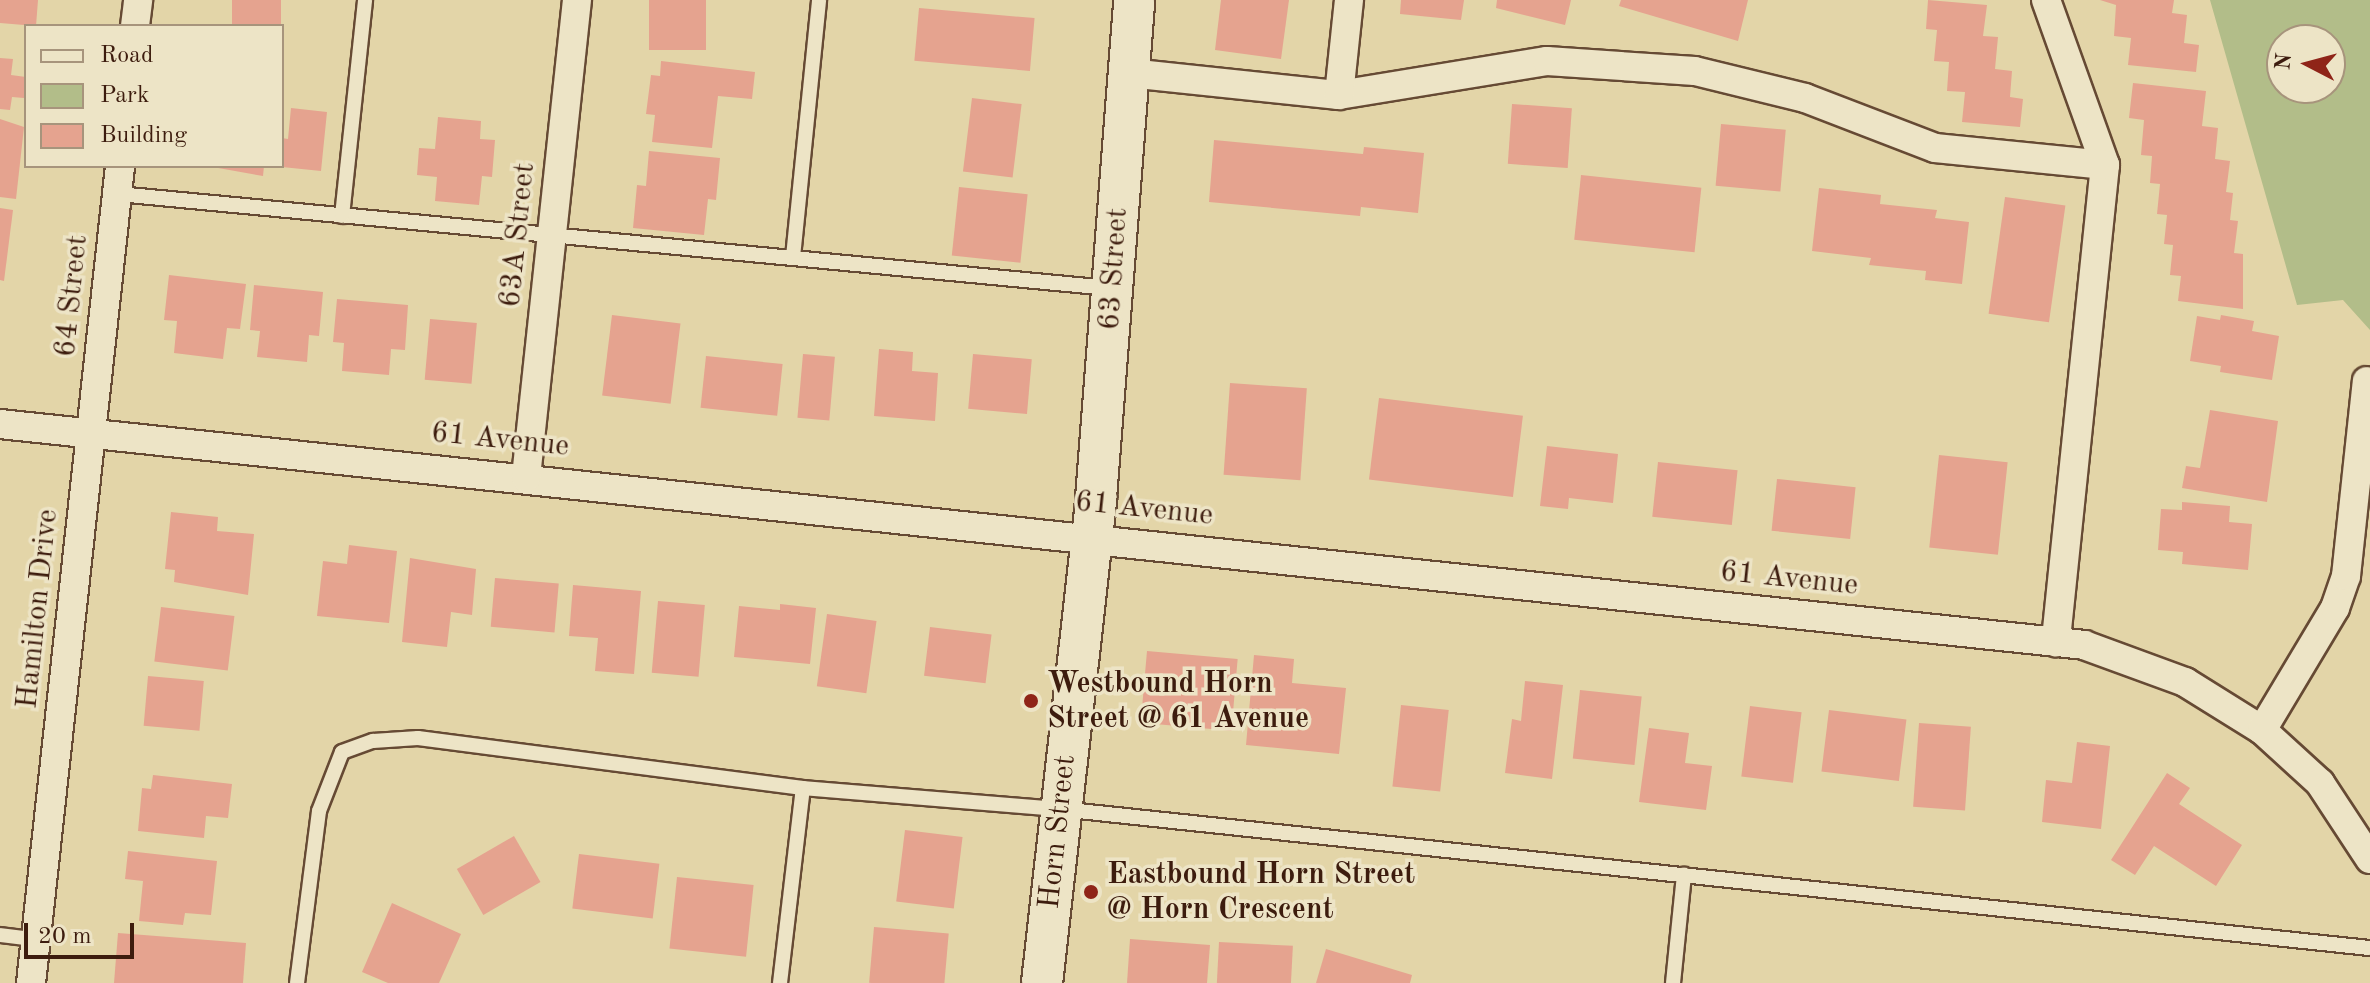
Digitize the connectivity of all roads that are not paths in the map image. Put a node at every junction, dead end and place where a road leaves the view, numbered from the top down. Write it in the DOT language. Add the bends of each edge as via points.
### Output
graph roads {
  1 [pos="138,0"];
  2 [pos="365,0"];
  3 [pos="577,0"];
  4 [pos="819,0"];
  5 [pos="1134,0"];
  6 [pos="1349,0"];
  7 [pos="2046,0"];
  8 [pos="135,24"];
  9 [pos="1129,73"];
  10 [pos="1339,95"];
  11 [pos="2105,165"];
  12 [pos="119,180"];
  13 [pos="342,216"];
  14 [pos="551,239"];
  15 [pos="793,257"];
  16 [pos="1113,289"];
  17 [pos="2367,381"];
  18 [pos="0,424"];
  19 [pos="92,433"];
  20 [pos="526,477"];
  21 [pos="1090,538"];
  22 [pos="2056,642"];
  23 [pos="2262,730"];
  24 [pos="803,788"];
  25 [pos="1060,809"];
  26 [pos="2370,859"];
  27 [pos="1684,875"];
  28 [pos="0,935"];
  29 [pos="35,939"];
  30 [pos="2370,948"];
  31 [pos="31,983"];
  32 [pos="297,983"];
  33 [pos="780,983"];
  34 [pos="1042,983"];
  35 [pos="1673,983"];
  1 -- 8 [label="street"];
  2 -- 13 [label="lane"];
  3 -- 14 [label="street, 63A Street"];
  4 -- 15 [label="lane"];
  5 -- 9 [label="street, 63 Street"];
  6 -- 10 [label="street"];
  7 -- 11 [label="street"];
  9 -- 10 [label="street"];
  9 -- 16 [label="street, 63 Street"];
  10 -- 11 [label="street" via="1547,61 1684,70 1805,98 1935,148"];
  11 -- 22 [label="street"];
  12 -- 13 [label="lane"];
  12 -- 19 [label="street, 64 Street"];
  13 -- 14 [label="lane"];
  14 -- 15 [label="lane"];
  14 -- 20 [label="street, 63A Street"];
  15 -- 16 [label="lane"];
  16 -- 21 [label="street, 63 Street"];
  17 -- 23 [label="street" via="2346,576 2335,608"];
  18 -- 19 [label="street, 61 Avenue"];
  19 -- 20 [label="street, 61 Avenue"];
  19 -- 29 [label="street, Hamilton Drive"];
  20 -- 21 [label="street, 61 Avenue"];
  21 -- 22 [label="street, 61 Avenue"];
  21 -- 25 [label="street, Horn Street"];
  22 -- 23 [label="street, 61 Avenue" via="2146,664 2223,703"];
  23 -- 26 [label="street, 61 Avenue" via="2320,783"];
  24 -- 25 [label="lane"];
  24 -- 32 [label="lane" via="418,738 373,741 342,752 319,811"];
  24 -- 33 [label="lane"];
  25 -- 27 [label="lane"];
  25 -- 34 [label="street, Horn Street"];
  27 -- 30 [label="lane"];
  27 -- 35 [label="lane"];
  28 -- 29 [label="lane"];
  29 -- 31 [label="street, Hamilton Drive"];
}
